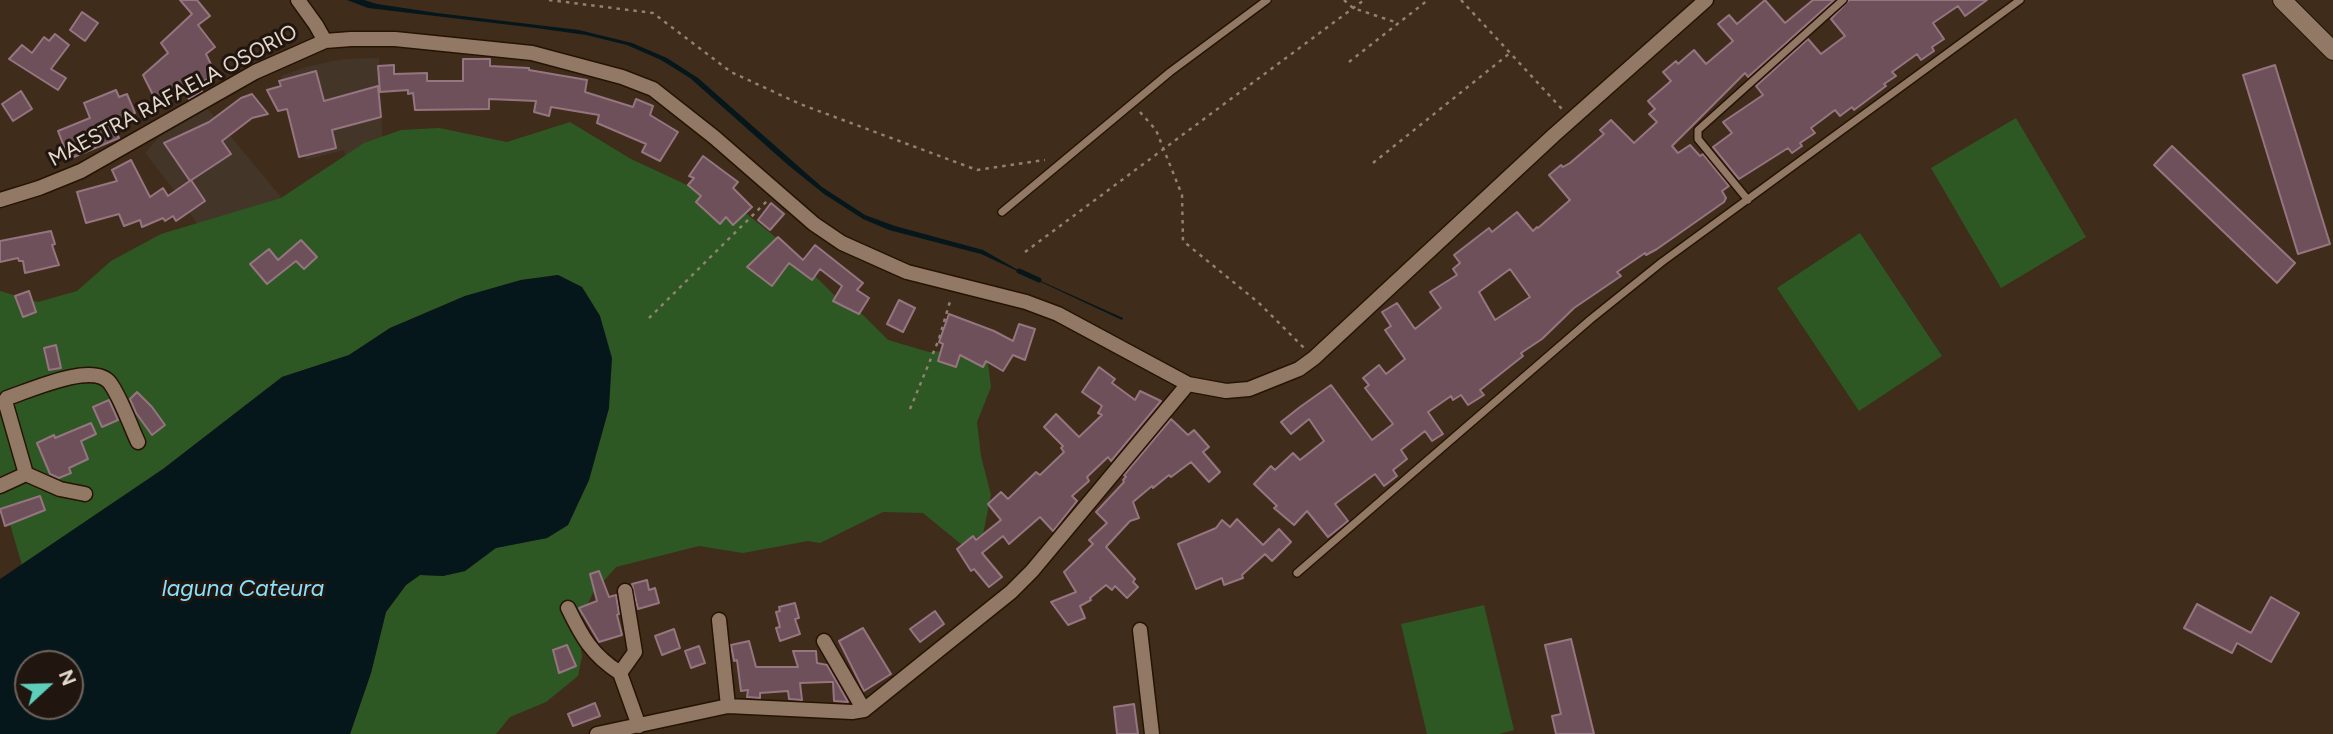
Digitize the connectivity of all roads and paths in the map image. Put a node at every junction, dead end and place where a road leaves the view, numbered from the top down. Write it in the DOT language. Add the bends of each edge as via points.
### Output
graph roads {
  1 [pos="298,0"];
  2 [pos="549,0"];
  3 [pos="1267,0"];
  4 [pos="1344,0"];
  5 [pos="1364,0"];
  6 [pos="1428,0"];
  7 [pos="1461,0"];
  8 [pos="1706,0"];
  9 [pos="1843,0"];
  10 [pos="2020,0"];
  11 [pos="2282,0"];
  12 [pos="1353,8"];
  13 [pos="1399,23"];
  14 [pos="325,41"];
  15 [pos="2333,51"];
  16 [pos="1510,53"];
  17 [pos="1349,62"];
  18 [pos="1132,103"];
  19 [pos="1571,119"];
  20 [pos="1164,148"];
  21 [pos="1069,156"];
  22 [pos="1373,163"];
  23 [pos="776,192"];
  24 [pos="0,200"];
  25 [pos="1748,200"];
  26 [pos="1002,212"];
  27 [pos="1025,252"];
  28 [pos="954,285"];
  29 [pos="649,318"];
  30 [pos="1314,358"];
  31 [pos="1188,384"];
  32 [pos="910,409"];
  33 [pos="138,443"];
  34 [pos="26,474"];
  35 [pos="0,486"];
  36 [pos="85,494"];
  37 [pos="1297,573"];
  38 [pos="625,591"];
  39 [pos="568,608"];
  40 [pos="719,620"];
  41 [pos="1140,629"];
  42 [pos="824,641"];
  43 [pos="620,673"];
  44 [pos="728,706"];
  45 [pos="864,710"];
  46 [pos="639,726"];
  47 [pos="597,734"];
  48 [pos="1152,734"];
  1 -- 14 [label="street"];
  2 -- 21 [label="path" via="653,13 731,72 800,104 976,170"];
  3 -- 18 [label="lane"];
  4 -- 12 [label="path"];
  5 -- 12 [label="path"];
  6 -- 13 [label="path"];
  7 -- 16 [label="path"];
  8 -- 19 [label="street, MAESTRA RAFAELA OSORIO"];
  9 -- 25 [label="lane" via="1698,130 1698,139"];
  10 -- 25 [label="lane"];
  11 -- 15 [label="street"];
  12 -- 13 [label="path"];
  12 -- 20 [label="path"];
  13 -- 17 [label="path"];
  14 -- 23 [label="street, MAESTRA RAFAELA OSORIO" via="395,39 532,52 622,77 653,89"];
  14 -- 24 [label="street, MAESTRA RAFAELA OSORIO" via="256,72 81,171"];
  16 -- 19 [label="path"];
  16 -- 22 [label="path"];
  18 -- 20 [label="path" via="1156,130"];
  18 -- 21 [label="lane"];
  19 -- 30 [label="street, MAESTRA RAFAELA OSORIO"];
  20 -- 27 [label="path"];
  20 -- 30 [label="path" via="1182,195 1183,241 1259,303"];
  21 -- 26 [label="lane"];
  23 -- 28 [label="street, MAESTRA RAFAELA OSORIO" via="842,243 906,272"];
  23 -- 29 [label="path"];
  25 -- 37 [label="lane" via="1591,320"];
  28 -- 31 [label="street, MAESTRA RAFAELA OSORIO" via="1058,314"];
  28 -- 32 [label="path" via="939,339"];
  30 -- 31 [label="street, MAESTRA RAFAELA OSORIO" via="1249,389 1227,391"];
  31 -- 45 [label="street" via="1032,571"];
  33 -- 34 [label="street" via="110,382 97,374 82,374 5,399"];
  34 -- 35 [label="street"];
  34 -- 36 [label="street"];
  38 -- 43 [label="street" via="635,652"];
  39 -- 43 [label="street" via="591,649"];
  40 -- 44 [label="street"];
  41 -- 48 [label="street"];
  42 -- 45 [label="street"];
  43 -- 46 [label="street"];
  44 -- 45 [label="street"];
  44 -- 46 [label="street"];
  46 -- 47 [label="street"];
}
